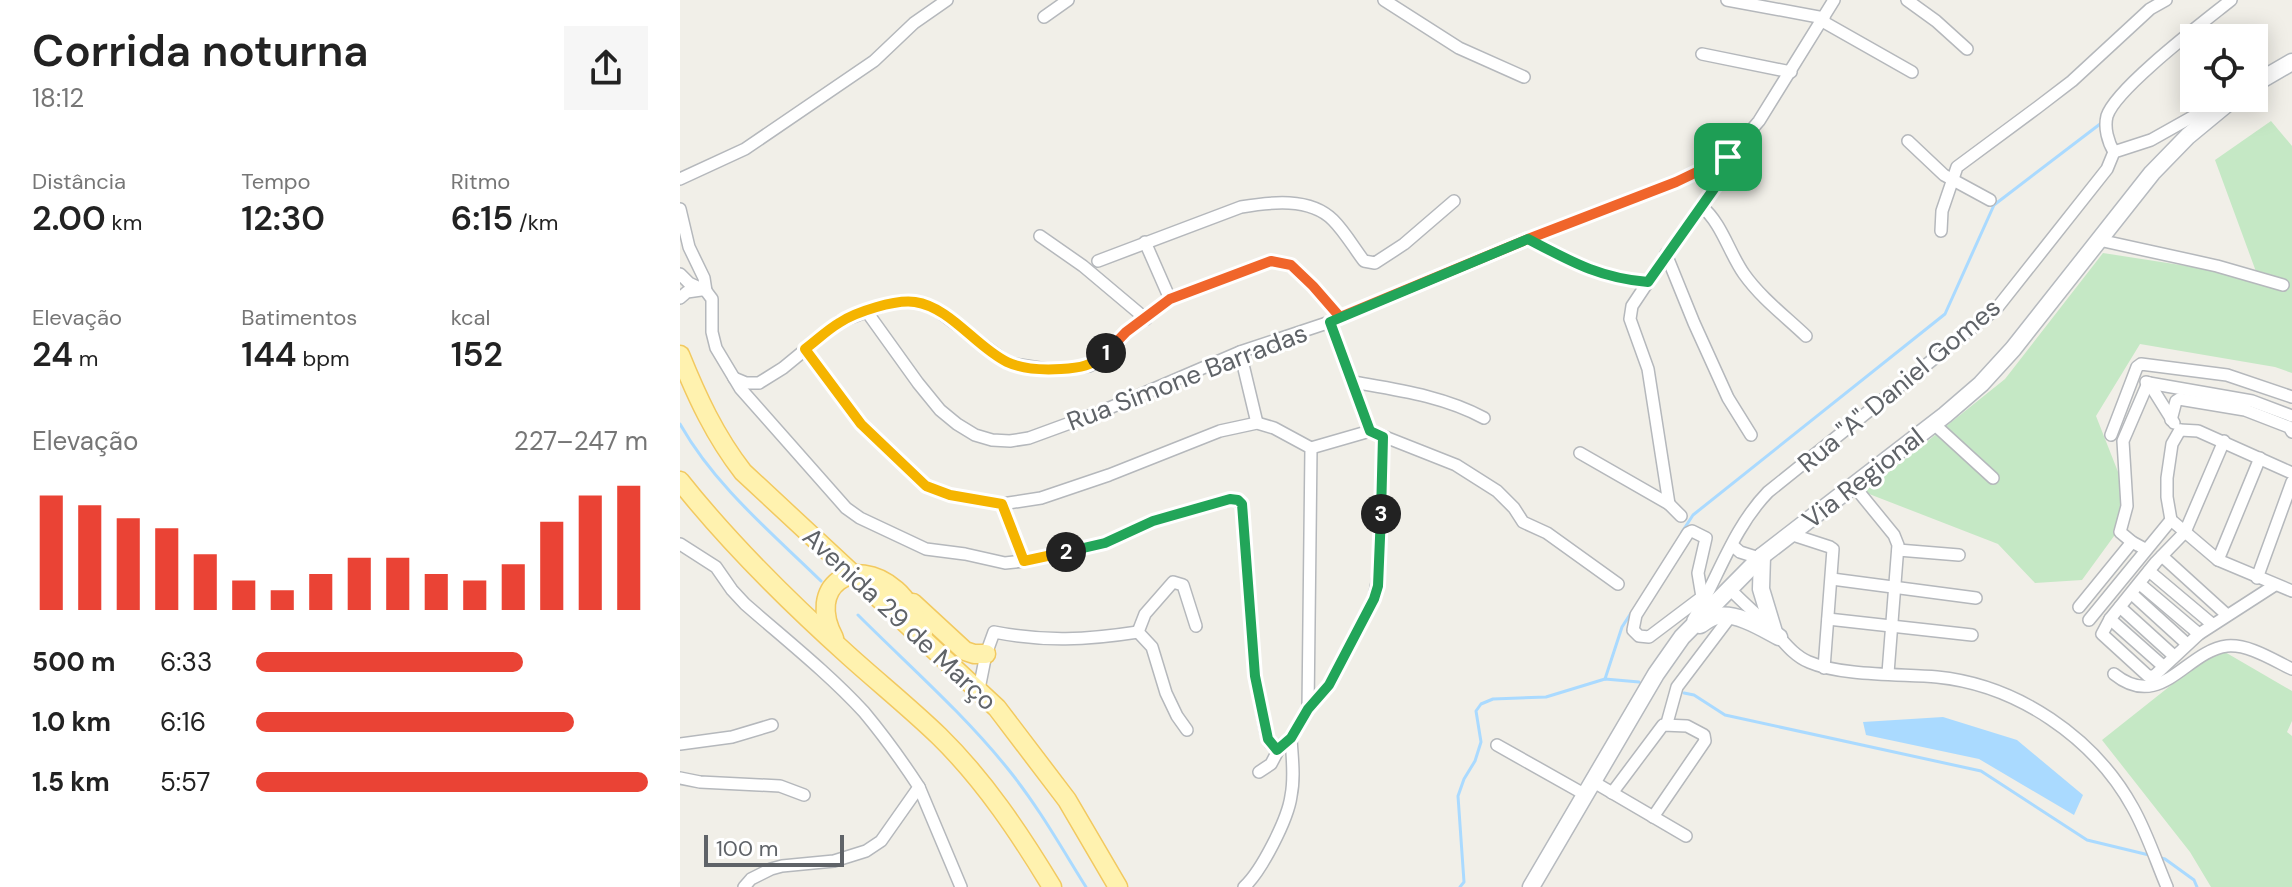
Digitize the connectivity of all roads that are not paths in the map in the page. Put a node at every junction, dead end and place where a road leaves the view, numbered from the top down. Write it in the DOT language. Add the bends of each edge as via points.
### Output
graph roads {
  1 [pos="947,0"];
  2 [pos="1068,0"];
  3 [pos="1384,0"];
  4 [pos="1727,0"];
  5 [pos="1834,0"];
  6 [pos="1907,0"];
  7 [pos="2166,0"];
  8 [pos="2231,0"];
  9 [pos="1044,17"];
  10 [pos="1823,20"];
  11 [pos="1967,49"];
  12 [pos="1702,54"];
  13 [pos="2292,62"];
  14 [pos="1791,72"];
  15 [pos="1912,72"];
  16 [pos="2268,76"];
  17 [pos="1524,77"];
  18 [pos="2216,112"];
  19 [pos="2211,116"];
  20 [pos="1908,141"];
  21 [pos="2114,152"];
  22 [pos="1728,157"];
  23 [pos="680,179"];
  24 [pos="1951,180"];
  25 [pos="1990,200"];
  26 [pos="1454,201"];
  27 [pos="1701,206"];
  28 [pos="680,209"];
  29 [pos="1941,231"];
  30 [pos="1040,236"];
  31 [pos="1528,239"];
  32 [pos="2099,240"];
  33 [pos="1145,242"];
  34 [pos="1666,254"];
  35 [pos="1098,261"];
  36 [pos="680,274"];
  37 [pos="1648,282"];
  38 [pos="2283,285"];
  39 [pos="704,290"];
  40 [pos="680,298"];
  41 [pos="1170,299"];
  42 [pos="867,312"];
  43 [pos="1146,319"];
  44 [pos="1335,319"];
  45 [pos="1806,336"];
  46 [pos="805,349"];
  47 [pos="1240,352"];
  48 [pos="680,355"];
  49 [pos="2135,373"];
  50 [pos="734,378"];
  51 [pos="1353,382"];
  52 [pos="759,383"];
  53 [pos="2148,383"];
  54 [pos="2292,397"];
  55 [pos="750,402"];
  56 [pos="2292,416"];
  57 [pos="1484,418"];
  58 [pos="1257,423"];
  59 [pos="1934,424"];
  60 [pos="2175,425"];
  61 [pos="1370,431"];
  62 [pos="2292,432"];
  63 [pos="1751,435"];
  64 [pos="2111,435"];
  65 [pos="1383,437"];
  66 [pos="2224,441"];
  67 [pos="1311,448"];
  68 [pos="1580,453"];
  69 [pos="2260,458"];
  70 [pos="2292,473"];
  71 [pos="1993,478"];
  72 [pos="680,481"];
  73 [pos="2292,482"];
  74 [pos="1854,486"];
  75 [pos="1002,504"];
  76 [pos="1669,504"];
  77 [pos="1681,516"];
  78 [pos="2171,520"];
  79 [pos="2185,532"];
  80 [pos="1790,534"];
  81 [pos="2132,542"];
  82 [pos="680,544"];
  83 [pos="1732,545"];
  84 [pos="1898,547"];
  85 [pos="2145,549"];
  86 [pos="1959,555"];
  87 [pos="2162,556"];
  88 [pos="1760,557"];
  89 [pos="2218,560"];
  90 [pos="1024,561"];
  91 [pos="2149,571"];
  92 [pos="852,574"];
  93 [pos="2257,578"];
  94 [pos="1832,579"];
  95 [pos="1618,584"];
  96 [pos="2140,584"];
  97 [pos="1731,585"];
  98 [pos="2275,585"];
  99 [pos="1895,587"];
  100 [pos="2292,591"];
  101 [pos="2132,594"];
  102 [pos="1704,597"];
  103 [pos="904,598"];
  104 [pos="1976,598"];
  105 [pos="2079,607"];
  106 [pos="2120,607"];
  107 [pos="2227,615"];
  108 [pos="1730,617"];
  109 [pos="1828,619"];
  110 [pos="2110,619"];
  111 [pos="2089,620"];
  112 [pos="2212,624"];
  113 [pos="1891,625"];
  114 [pos="1196,626"];
  115 [pos="1773,631"];
  116 [pos="1138,632"];
  117 [pos="1685,634"];
  118 [pos="2199,634"];
  119 [pos="1972,635"];
  120 [pos="927,643"];
  121 [pos="2187,644"];
  122 [pos="846,654"];
  123 [pos="986,654"];
  124 [pos="2174,656"];
  125 [pos="2163,666"];
  126 [pos="1824,668"];
  127 [pos="2292,669"];
  128 [pos="1888,673"];
  129 [pos="2114,674"];
  130 [pos="979,689"];
  131 [pos="1308,709"];
  132 [pos="1667,723"];
  133 [pos="772,725"];
  134 [pos="1187,730"];
  135 [pos="1291,738"];
  136 [pos="680,744"];
  137 [pos="1497,745"];
  138 [pos="1277,750"];
  139 [pos="1259,772"];
  140 [pos="680,778"];
  141 [pos="919,787"];
  142 [pos="1588,788"];
  143 [pos="1612,793"];
  144 [pos="804,795"];
  145 [pos="1653,817"];
  146 [pos="1686,836"];
  147 [pos="962,885"];
  148 [pos="744,887"];
  149 [pos="1052,887"];
  150 [pos="1118,887"];
  151 [pos="1244,887"];
  152 [pos="1531,887"];
  153 [pos="2167,887"];
  1 -- 23 [label="street" via="874,61 745,149"];
  2 -- 9 [label="street"];
  3 -- 17 [label="street" via="1459,48"];
  4 -- 10 [label="street"];
  5 -- 10 [label="street, Rua Simone Barradas"];
  6 -- 11 [label="street"];
  7 -- 24 [label="street" via="2072,81 1957,167"];
  8 -- 21 [label="street" via="2140,76 2116,103 2107,118"];
  10 -- 14 [label="street, Rua Simone Barradas"];
  10 -- 15 [label="street"];
  12 -- 14 [label="street"];
  13 -- 16 [label="main road"];
  14 -- 22 [label="street, Rua Simone Barradas"];
  18 -- 19 [label="main road, Via Regional"];
  19 -- 21 [label="street" via="2192,117 2151,140"];
  19 -- 32 [label="main road, Via Regional" via="2152,173"];
  20 -- 24 [label="street"];
  21 -- 83 [label="street, Rua \"A\" Daniel Gomes" via="2107,169 1997,308 1768,492"];
  22 -- 27 [label="street"];
  22 -- 31 [label="street, Rua Simone Barradas"];
  24 -- 25 [label="street"];
  24 -- 29 [label="street"];
  26 -- 33 [label="street" via="1404,244 1371,264 1332,219 1285,203 1241,207"];
  27 -- 34 [label="street"];
  27 -- 45 [label="street" via="1752,285"];
  28 -- 39 [label="street"];
  30 -- 43 [label="street"];
  31 -- 37 [label="street" via="1584,269"];
  31 -- 44 [label="street, Rua Simone Barradas"];
  32 -- 38 [label="street"];
  32 -- 59 [label="main road, Via Regional" via="1998,366"];
  33 -- 35 [label="street"];
  33 -- 41 [label="street"];
  34 -- 37 [label="street"];
  34 -- 63 [label="street" via="1723,385"];
  36 -- 39 [label="street"];
  37 -- 76 [label="street" via="1630,319 1648,369"];
  39 -- 40 [label="street"];
  39 -- 50 [label="street" via="712,299 716,348"];
  41 -- 43 [label="street"];
  41 -- 44 [label="street" via="1265,262 1282,262 1313,286"];
  42 -- 43 [label="street" via="917,302 1008,363 1053,370 1097,362"];
  42 -- 46 [label="street" via="839,322"];
  42 -- 47 [label="street, Rua Simone Barradas" via="940,410 975,435 992,440 1043,433"];
  44 -- 47 [label="street, Rua Simone Barradas"];
  44 -- 51 [label="street"];
  46 -- 52 [label="street"];
  46 -- 75 [label="street" via="861,424 926,486"];
  47 -- 58 [label="street"];
  48 -- 92 [label="main road, Avenida 29 de Março" via="706,416 735,462"];
  49 -- 53 [label="street"];
  49 -- 54 [label="street" via="2141,364 2227,375"];
  49 -- 64 [label="street"];
  50 -- 52 [label="street"];
  50 -- 55 [label="street"];
  51 -- 57 [label="street" via="1423,394"];
  51 -- 61 [label="street"];
  52 -- 55 [label="street"];
  53 -- 56 [label="street" via="2252,401"];
  53 -- 60 [label="street"];
  53 -- 81 [label="street" via="2123,443 2127,506 2120,532"];
  55 -- 90 [label="street" via="860,518 926,549 1005,563"];
  58 -- 67 [label="street"];
  58 -- 75 [label="street" via="1220,431 1041,498"];
  59 -- 71 [label="street"];
  59 -- 74 [label="main road, Via Regional"];
  60 -- 62 [label="street" via="2179,399 2245,410"];
  60 -- 66 [label="street"];
  60 -- 78 [label="street" via="2167,478"];
  61 -- 65 [label="street"];
  61 -- 67 [label="street"];
  65 -- 95 [label="street" via="1456,465 1497,491 1523,522"];
  65 -- 131 [label="street" via="1378,586 1329,685"];
  66 -- 69 [label="street"];
  66 -- 79 [label="street"];
  67 -- 131 [label="street"];
  68 -- 76 [label="street"];
  69 -- 70 [label="street"];
  69 -- 89 [label="street"];
  72 -- 122 [label="main road" via="709,518"];
  73 -- 93 [label="street"];
  74 -- 80 [label="main road, Via Regional"];
  74 -- 84 [label="street"];
  75 -- 90 [label="street"];
  76 -- 77 [label="street"];
  78 -- 79 [label="street"];
  78 -- 85 [label="street"];
  79 -- 87 [label="street"];
  79 -- 89 [label="street"];
  80 -- 88 [label="main road, Via Regional"];
  80 -- 94 [label="street" via="1833,549"];
  81 -- 85 [label="street"];
  81 -- 105 [label="street"];
  82 -- 141 [label="street" via="716,567 745,604 864,712"];
  83 -- 88 [label="street"];
  83 -- 102 [label="street, Rua \"A\" Daniel Gomes"];
  84 -- 86 [label="street"];
  84 -- 99 [label="street"];
  85 -- 111 [label="street"];
  87 -- 91 [label="street"];
  87 -- 107 [label="street"];
  88 -- 97 [label="main road, Via Regional"];
  88 -- 115 [label="main road" via="1761,589"];
  89 -- 93 [label="street"];
  90 -- 138 [label="street" via="1105,543 1168,516 1230,499 1240,502 1255,676 1268,739"];
  91 -- 96 [label="street"];
  91 -- 112 [label="street"];
  92 -- 103 [label="main road" via="874,577"];
  92 -- 120 [label="main road, Avenida 29 de Março"];
  92 -- 122 [label="main road" via="833,585 826,609 833,636"];
  93 -- 98 [label="street"];
  94 -- 99 [label="street"];
  94 -- 109 [label="street"];
  96 -- 101 [label="street"];
  96 -- 118 [label="street"];
  97 -- 115 [label="street"];
  97 -- 117 [label="main road, Via Regional"];
  98 -- 100 [label="street"];
  98 -- 107 [label="street"];
  99 -- 104 [label="street"];
  99 -- 113 [label="street"];
  101 -- 106 [label="street"];
  101 -- 121 [label="street"];
  102 -- 102 [label="street" via="1649,637 1633,630 1636,615 1692,531 1706,538 1698,573"];
  102 -- 117 [label="street, Rua \"A\" Daniel Gomes"];
  103 -- 120 [label="main road"];
  103 -- 123 [label="main road" via="965,651"];
  106 -- 110 [label="street"];
  106 -- 124 [label="street"];
  107 -- 112 [label="street"];
  108 -- 115 [label="main road"];
  108 -- 117 [label="main road" via="1713,618"];
  108 -- 132 [label="street" via="1677,687"];
  109 -- 113 [label="street"];
  109 -- 126 [label="street"];
  110 -- 125 [label="street"];
  110 -- 125 [label="street" via="2103,636 2148,676"];
  112 -- 118 [label="street"];
  113 -- 119 [label="street"];
  113 -- 128 [label="street"];
  114 -- 116 [label="street" via="1183,585 1173,582 1145,614"];
  115 -- 126 [label="street" via="1799,657"];
  116 -- 123 [label="street" via="1080,639 994,632"];
  116 -- 134 [label="street" via="1152,647 1166,693"];
  117 -- 142 [label="main road, Via Regional"];
  118 -- 121 [label="street"];
  120 -- 130 [label="main road, Avenida 29 de Março"];
  121 -- 124 [label="street"];
  122 -- 149 [label="main road" via="969,768"];
  123 -- 130 [label="street"];
  124 -- 125 [label="street"];
  126 -- 128 [label="street"];
  127 -- 129 [label="street" via="2230,646 2153,686 2132,685"];
  128 -- 153 [label="street" via="1983,686 2044,715 2078,741 2134,809"];
  130 -- 150 [label="main road, Avenida 29 de Março" via="1067,800"];
  131 -- 135 [label="street"];
  132 -- 143 [label="street"];
  132 -- 145 [label="street" via="1687,726 1705,741"];
  133 -- 136 [label="street"];
  135 -- 138 [label="street"];
  135 -- 151 [label="street" via="1291,799 1265,857"];
  137 -- 142 [label="street"];
  138 -- 139 [label="street" via="1271,764"];
  140 -- 144 [label="street" via="780,786"];
  141 -- 147 [label="street"];
  141 -- 148 [label="street" via="881,841 866,851 771,869"];
  142 -- 143 [label="street"];
  142 -- 152 [label="main road, Via Regional"];
  143 -- 145 [label="street"];
  145 -- 146 [label="street"];
}
